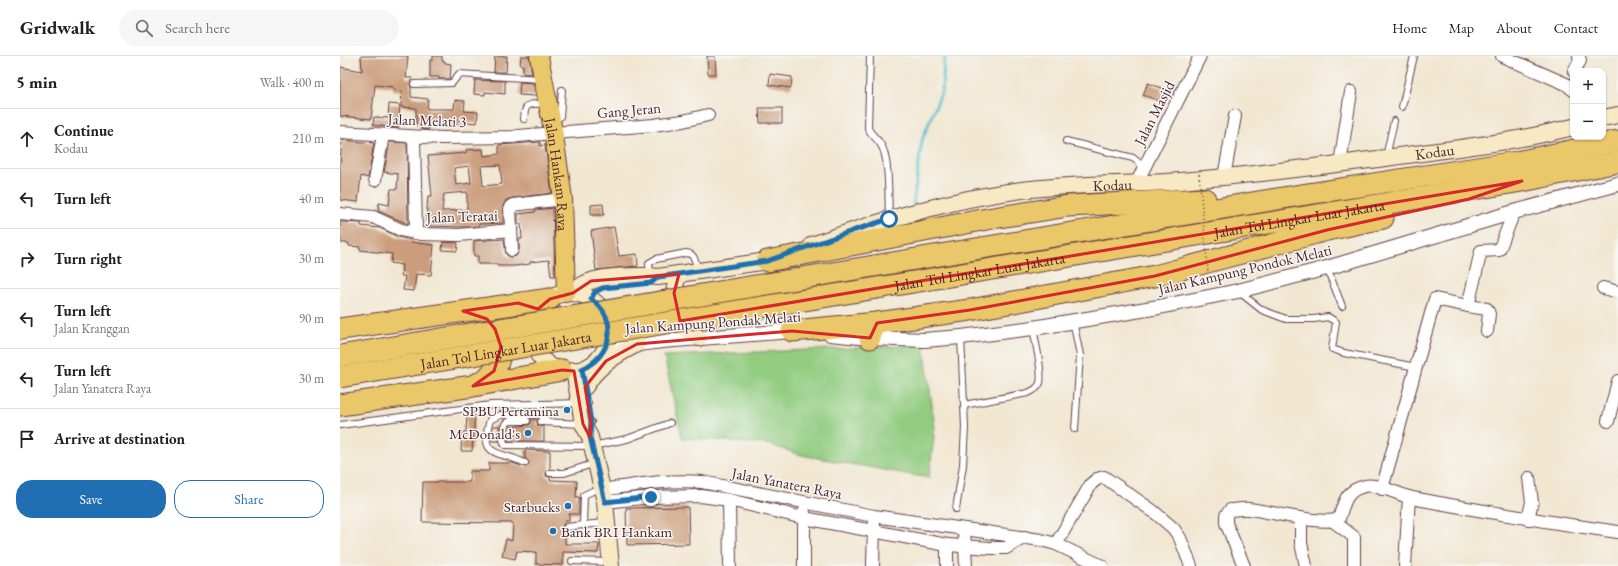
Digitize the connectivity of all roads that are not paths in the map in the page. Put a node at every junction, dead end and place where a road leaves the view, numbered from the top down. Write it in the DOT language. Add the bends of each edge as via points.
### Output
graph roads {
  1 [pos="539,56"];
  2 [pos="870,56"];
  3 [pos="1200,56"];
  4 [pos="1414,56"];
  5 [pos="1502,56"];
  6 [pos="1579,56"];
  7 [pos="1576,68"];
  8 [pos="543,79"];
  9 [pos="414,84"];
  10 [pos="1570,87"];
  11 [pos="562,90"];
  12 [pos="1351,92"];
  13 [pos="1402,107"];
  14 [pos="708,115"];
  15 [pos="1235,116"];
  16 [pos="524,119"];
  17 [pos="1394,121"];
  18 [pos="551,123"];
  19 [pos="1570,128"];
  20 [pos="340,132"];
  21 [pos="383,135"];
  22 [pos="414,137"];
  23 [pos="1066,141"];
  24 [pos="1618,141"];
  25 [pos="1386,158"];
  26 [pos="1618,162"];
  27 [pos="1340,164"];
  28 [pos="1139,177"];
  29 [pos="1224,177"];
  30 [pos="375,180"];
  31 [pos="1522,181"];
  32 [pos="1618,184"];
  33 [pos="1301,195"];
  34 [pos="562,199"];
  35 [pos="1514,212"];
  36 [pos="340,214"];
  37 [pos="889,219"];
  38 [pos="511,230"];
  39 [pos="416,233"];
  40 [pos="512,250"];
  41 [pos="767,261"];
  42 [pos="1327,268"];
  43 [pos="698,271"];
  44 [pos="679,274"];
  45 [pos="650,279"];
  46 [pos="627,281"];
  47 [pos="1602,288"];
  48 [pos="1238,291"];
  49 [pos="1618,292"];
  50 [pos="557,299"];
  51 [pos="591,299"];
  52 [pos="1342,306"];
  53 [pos="1468,306"];
  54 [pos="463,311"];
  55 [pos="1073,321"];
  56 [pos="1033,328"];
  57 [pos="340,329"];
  58 [pos="792,331"];
  59 [pos="874,331"];
  60 [pos="1487,331"];
  61 [pos="961,337"];
  62 [pos="699,338"];
  63 [pos="641,343"];
  64 [pos="606,348"];
  65 [pos="340,356"];
  66 [pos="1416,367"];
  67 [pos="573,370"];
  68 [pos="340,377"];
  69 [pos="1618,381"];
  70 [pos="473,386"];
  71 [pos="585,387"];
  72 [pos="584,404"];
  73 [pos="340,405"];
  74 [pos="964,405"];
  75 [pos="526,421"];
  76 [pos="1608,422"];
  77 [pos="670,423"];
  78 [pos="340,425"];
  79 [pos="1075,429"];
  80 [pos="589,432"];
  81 [pos="525,463"];
  82 [pos="596,463"];
  83 [pos="550,473"];
  84 [pos="1529,478"];
  85 [pos="665,482"];
  86 [pos="1382,488"];
  87 [pos="603,493"];
  88 [pos="665,496"];
  89 [pos="1409,497"];
  90 [pos="730,500"];
  91 [pos="804,503"];
  92 [pos="956,509"];
  93 [pos="874,516"];
  94 [pos="804,518"];
  95 [pos="1301,518"];
  96 [pos="1528,519"];
  97 [pos="1333,521"];
  98 [pos="607,522"];
  99 [pos="583,525"];
  100 [pos="567,527"];
  101 [pos="964,529"];
  102 [pos="874,532"];
  103 [pos="1618,532"];
  104 [pos="1025,537"];
  105 [pos="1056,544"];
  106 [pos="947,545"];
  107 [pos="965,546"];
  108 [pos="572,561"];
  109 [pos="611,564"];
  110 [pos="730,566"];
  111 [pos="804,566"];
  112 [pos="873,566"];
  113 [pos="947,566"];
  114 [pos="966,566"];
  115 [pos="1102,566"];
  116 [pos="1191,566"];
  117 [pos="1244,566"];
  118 [pos="1306,566"];
  119 [pos="1354,566"];
  120 [pos="1405,566"];
  1 -- 8 [label="main road, Jalan Hankam Raya"];
  2 -- 37 [label="lane" via="868,128 871,135 881,144 885,156"];
  3 -- 28 [label="street, Jalan Masjid"];
  4 -- 13 [label="lane"];
  5 -- 10 [label="street"];
  6 -- 7 [label="street" via="1580,61"];
  8 -- 9 [label="lane" via="459,74 452,84"];
  8 -- 18 [label="main road, Jalan Hankam Raya"];
  11 -- 18 [label="lane" via="560,117"];
  12 -- 27 [label="street"];
  14 -- 18 [label="street, Gang Jeran" via="653,125"];
  15 -- 29 [label="street"];
  16 -- 18 [label="lane" via="527,106"];
  17 -- 25 [label="lane"];
  18 -- 22 [label="street, Jalan Melati 3" via="513,137"];
  18 -- 34 [label="main road, Jalan Hankam Raya"];
  19 -- 25 [label="main road, Kodau" via="1493,144"];
  20 -- 21 [label="street, Jalan Melati 3"];
  21 -- 22 [label="street, Jalan Melati 3"];
  21 -- 30 [label="street"];
  22 -- 39 [label="street"];
  23 -- 28 [label="lane" via="1132,158 1138,162"];
  24 -- 33 [label="highway, Jalan Tol Lingkar Luar Jakarta" via="1516,162"];
  25 -- 27 [label="main road, Kodau"];
  26 -- 31 [label="highway, Jalan Tol Lingkar Luar Jakarta"];
  27 -- 29 [label="main road, Kodau"];
  28 -- 29 [label="main road, Kodau"];
  28 -- 37 [label="main road, Kodau" via="1014,191"];
  31 -- 59 [label="highway" via="1469,199 1327,230 1155,276 970,310"];
  31 -- 68 [label="highway, Jalan Tol Lingkar Luar Jakarta, bridge"];
  32 -- 35 [label="street, Jalan Kampung Pondok Melati"];
  33 -- 41 [label="highway" via="1068,206"];
  33 -- 65 [label="highway, Jalan Tol Lingkar Luar Jakarta, bridge"];
  34 -- 38 [label="street, Jalan Teratai" via="511,206"];
  34 -- 50 [label="main road, Jalan Hankam Raya"];
  35 -- 42 [label="street, Jalan Kampung Pondok Melati"];
  35 -- 53 [label="street" via="1500,250 1481,251"];
  36 -- 39 [label="street, Jalan Teratai" via="373,217 401,230"];
  37 -- 41 [label="main road, Kodau"];
  38 -- 39 [label="street, Jalan Teratai" via="459,235"];
  38 -- 40 [label="street"];
  41 -- 43 [label="main road, Kodau"];
  42 -- 48 [label="street, Jalan Kampung Pondok Melati"];
  42 -- 52 [label="lane"];
  43 -- 44 [label="main road, Kodau"];
  43 -- 45 [label="lane" via="693,256 686,253 649,262"];
  44 -- 45 [label="main road, Kodau"];
  44 -- 62 [label="main road" via="674,293 677,314 687,331"];
  45 -- 46 [label="main road, Kodau"];
  46 -- 50 [label="main road, Kodau" via="597,279"];
  46 -- 51 [label="main road, Kodau" via="600,289"];
  47 -- 49 [label="street"];
  48 -- 55 [label="street, Jalan Kampung Pondok Melati"];
  48 -- 66 [label="lane" via="1262,310 1286,319 1328,317 1336,322 1332,349"];
  50 -- 51 [label="main road"];
  50 -- 54 [label="highway"];
  50 -- 67 [label="main road" via="535,315 531,329 532,343 539,355 555,368"];
  51 -- 64 [label="main road" via="600,307 607,320 609,334"];
  53 -- 60 [label="street" via="1487,309"];
  53 -- 66 [label="street" via="1432,298"];
  54 -- 57 [label="highway"];
  54 -- 70 [label="highway" via="487,319 495,329 501,347 494,371"];
  55 -- 56 [label="street, Jalan Kampung Pondok Melati"];
  55 -- 79 [label="lane" via="1080,355"];
  56 -- 61 [label="street, Jalan Kampung Pondok Melati"];
  56 -- 74 [label="lane" via="1041,372 1037,388 1028,393"];
  58 -- 59 [label="highway"];
  58 -- 62 [label="street, Jalan Kampung Pondak Melati"];
  59 -- 61 [label="street, Jalan Kampung Pondok Melati" via="924,340"];
  61 -- 74 [label="lane"];
  62 -- 63 [label="street, Jalan Kampung Pondak Melati"];
  63 -- 64 [label="street, Jalan Kampung Pondak Melati"];
  63 -- 71 [label="main road" via="606,361 591,376"];
  64 -- 67 [label="main road" via="596,361"];
  66 -- 86 [label="street"];
  67 -- 70 [label="highway"];
  67 -- 71 [label="main road"];
  67 -- 72 [label="main road"];
  69 -- 76 [label="street"];
  70 -- 73 [label="highway"];
  71 -- 72 [label="main road"];
  72 -- 78 [label="lane" via="491,405"];
  72 -- 80 [label="main road"];
  74 -- 92 [label="lane" via="963,465"];
  75 -- 80 [label="lane" via="510,421 505,424 505,445"];
  77 -- 80 [label="lane" via="627,439"];
  80 -- 81 [label="lane" via="544,422 546,419 540,416 500,415 490,420 487,431 487,444 490,450 494,454 509,456"];
  80 -- 82 [label="main road"];
  82 -- 83 [label="lane" via="564,474"];
  82 -- 87 [label="main road"];
  84 -- 96 [label="street" via="1532,502"];
  85 -- 87 [label="street, Jalan Yanatera Raya"];
  85 -- 88 [label="street"];
  85 -- 91 [label="street, Jalan Yanatera Raya" via="702,482"];
  86 -- 89 [label="street"];
  86 -- 97 [label="street" via="1367,486 1352,490 1338,519"];
  87 -- 88 [label="street, Jalan Yanatera Raya"];
  87 -- 98 [label="main road"];
  87 -- 99 [label="lane" via="584,495"];
  88 -- 90 [label="street, Jalan Yanatera Raya" via="701,496"];
  89 -- 96 [label="street"];
  89 -- 120 [label="street"];
  90 -- 94 [label="street, Jalan Yanatera Raya"];
  90 -- 110 [label="street"];
  91 -- 93 [label="street, Jalan Yanatera Raya"];
  91 -- 94 [label="street"];
  93 -- 101 [label="street, Jalan Yanatera Raya"];
  93 -- 102 [label="street"];
  94 -- 102 [label="street, Jalan Yanatera Raya"];
  94 -- 111 [label="street"];
  95 -- 97 [label="street"];
  95 -- 117 [label="street" via="1248,509 1230,510 1226,515 1226,523"];
  95 -- 118 [label="street" via="1301,543"];
  96 -- 103 [label="street"];
  97 -- 119 [label="street" via="1354,537"];
  98 -- 99 [label="lane"];
  98 -- 109 [label="main road"];
  99 -- 100 [label="lane"];
  101 -- 104 [label="street, Jalan Yanatera Raya"];
  101 -- 107 [label="street"];
  102 -- 106 [label="street, Jalan Yanatera Raya"];
  102 -- 112 [label="street"];
  104 -- 105 [label="street, Jalan Yanatera Raya"];
  104 -- 107 [label="street, Jalan Yanatera Raya" via="1006,548"];
  105 -- 115 [label="street, Jalan Yanatera Raya"];
  105 -- 116 [label="street" via="1091,484 1097,478 1104,477 1174,528"];
  106 -- 107 [label="street, Jalan Yanatera Raya"];
  106 -- 113 [label="street"];
  107 -- 114 [label="street"];
  108 -- 109 [label="lane"];
}
